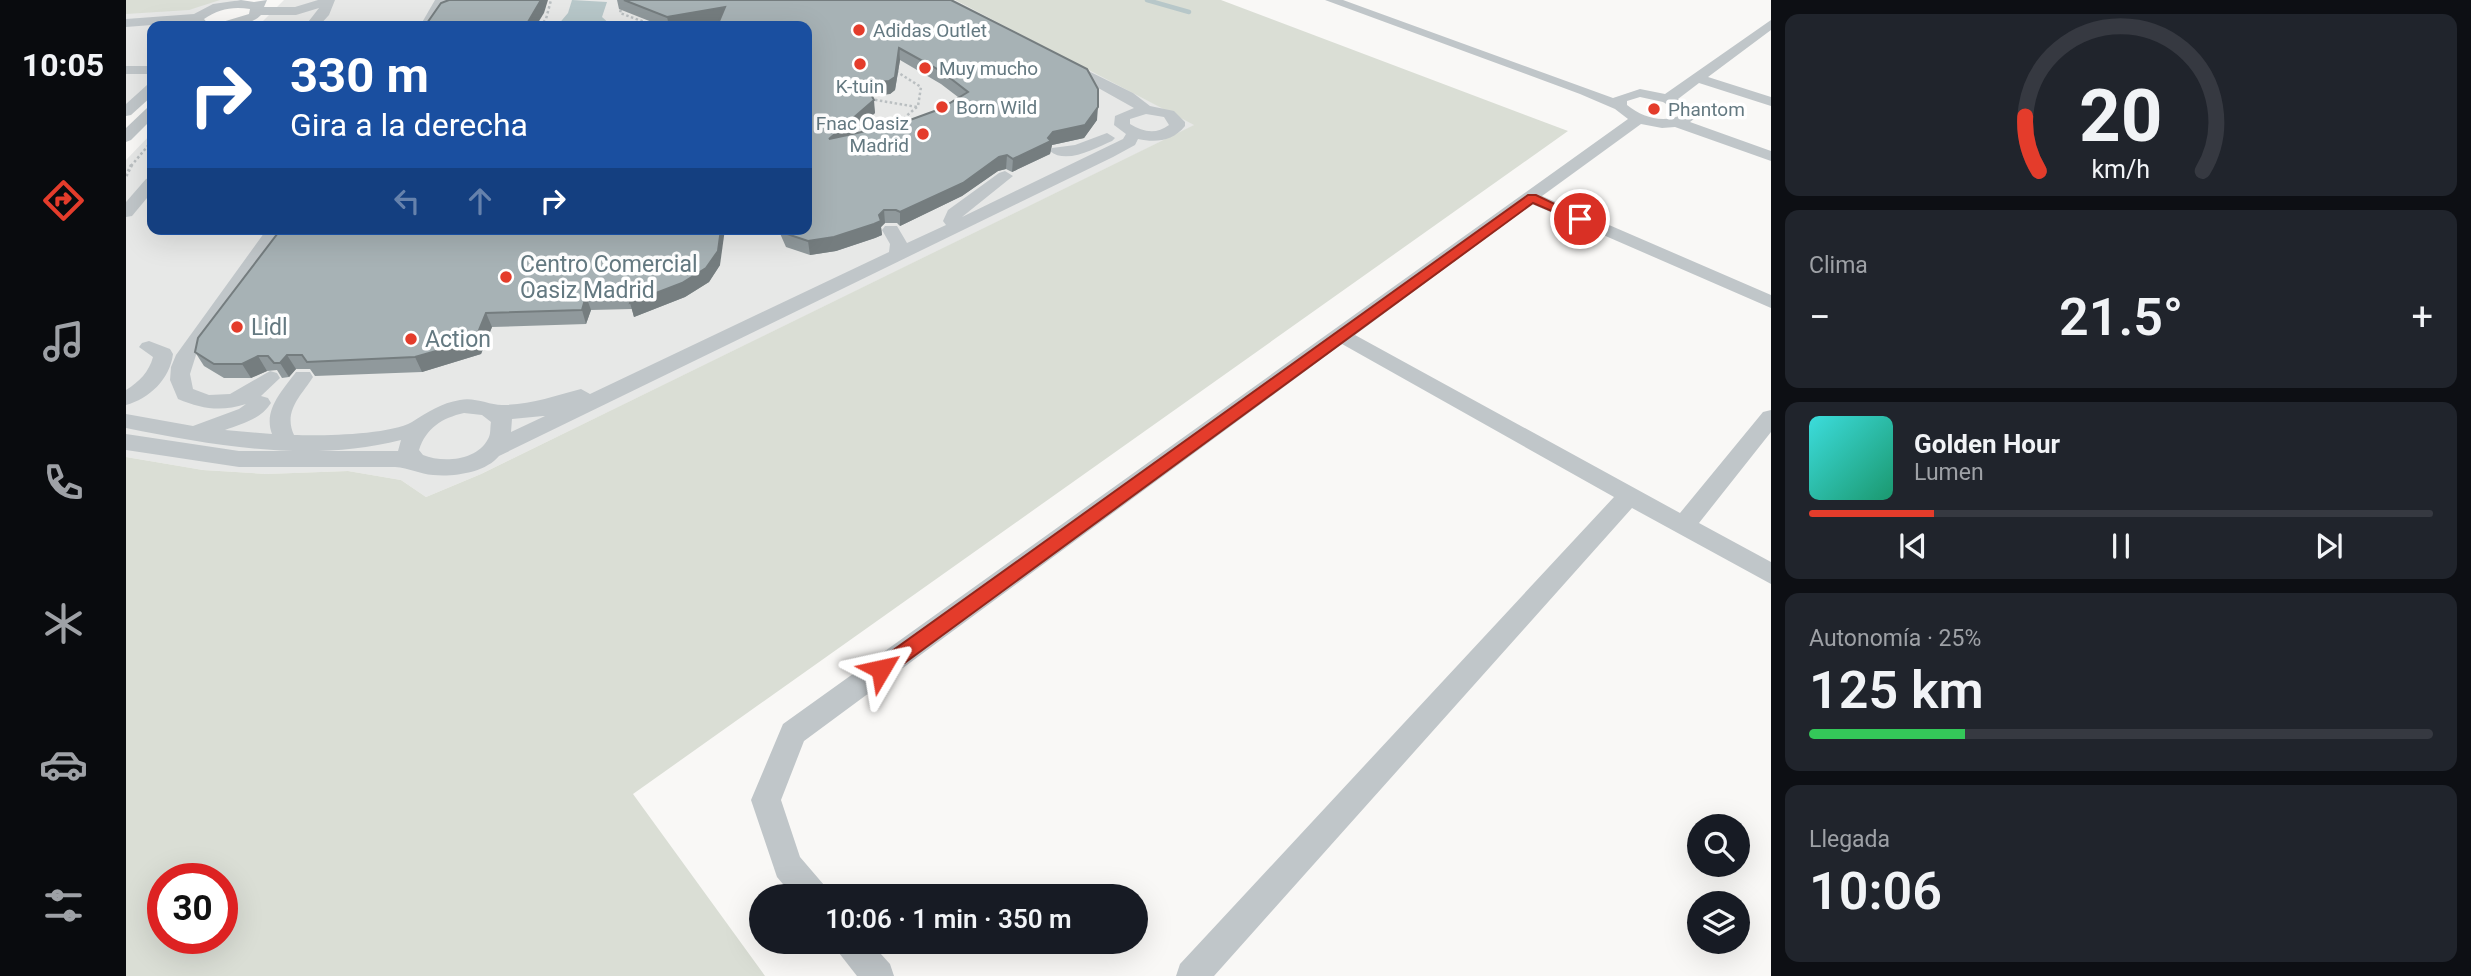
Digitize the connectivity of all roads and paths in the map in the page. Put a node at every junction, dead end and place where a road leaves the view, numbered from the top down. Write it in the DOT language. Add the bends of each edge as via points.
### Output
graph roads {
  1 [pos="442,0"];
  2 [pos="456,0"];
  3 [pos="551,0"];
  4 [pos="623,0"];
  5 [pos="1331,0"];
  6 [pos="1357,0"];
  7 [pos="329,1"];
  8 [pos="232,2"];
  9 [pos="245,16"];
  10 [pos="546,19"];
  11 [pos="539,20"];
  12 [pos="201,21"];
  13 [pos="298,21"];
  14 [pos="317,21"];
  15 [pos="430,21"];
  16 [pos="430,21"];
  17 [pos="642,21"];
  18 [pos="126,23"];
  19 [pos="147,23"];
  20 [pos="1771,24"];
  21 [pos="1055,58"];
  22 [pos="887,65"];
  23 [pos="147,70"];
  24 [pos="129,72"];
  25 [pos="1698,78"];
  26 [pos="147,93"];
  27 [pos="1632,94"];
  28 [pos="863,97"];
  29 [pos="1668,99"];
  30 [pos="1771,102"];
  31 [pos="918,107"];
  32 [pos="1144,109"];
  33 [pos="126,112"];
  34 [pos="1630,112"];
  35 [pos="147,116"];
  36 [pos="1683,119"];
  37 [pos="844,125"];
  38 [pos="865,129"];
  39 [pos="1128,129"];
  40 [pos="126,137"];
  41 [pos="852,139"];
  42 [pos="1771,145"];
  43 [pos="147,146"];
  44 [pos="1058,151"];
  45 [pos="1771,156"];
  46 [pos="126,176"];
  47 [pos="1005,176"];
  48 [pos="147,188"];
  49 [pos="1532,198"];
  50 [pos="126,212"];
  51 [pos="951,228"];
  52 [pos="891,230"];
  53 [pos="272,235"];
  54 [pos="898,255"];
  55 [pos="1771,302"];
  56 [pos="1342,336"];
  57 [pos="194,342"];
  58 [pos="149,347"];
  59 [pos="126,348"];
  60 [pos="640,377"];
  61 [pos="280,378"];
  62 [pos="126,398"];
  63 [pos="496,413"];
  64 [pos="1771,417"];
  65 [pos="126,421"];
  66 [pos="417,428"];
  67 [pos="191,434"];
  68 [pos="126,442"];
  69 [pos="288,443"];
  70 [pos="492,450"];
  71 [pos="412,460"];
  72 [pos="1630,495"];
  73 [pos="1684,525"];
  74 [pos="1771,574"];
  75 [pos="803,884"];
  76 [pos="860,954"];
  77 [pos="878,976"];
  78 [pos="1192,976"];
  1 -- 15 [label="street"];
  2 -- 16 [label="street"];
  3 -- 10 [label="path"];
  4 -- 17 [label="path" via="620,13"];
  5 -- 34 [label="street" via="1585,91"];
  6 -- 27 [label="street"];
  7 -- 9 [label="street" via="296,11"];
  7 -- 14 [label="street"];
  8 -- 9 [label="street"];
  8 -- 12 [label="street" via="209,9"];
  9 -- 13 [label="street"];
  10 -- 11 [label="path"];
  18 -- 19 [label="street"];
  20 -- 25 [label="street"];
  21 -- 32 [label="street"];
  22 -- 31 [label="path" via="921,87"];
  23 -- 24 [label="street"];
  25 -- 29 [label="street"];
  25 -- 30 [label="street"];
  26 -- 33 [label="street"];
  27 -- 29 [label="street"];
  27 -- 34 [label="street" via="1620,98"];
  28 -- 31 [label="path"];
  29 -- 36 [label="street" via="1682,106"];
  31 -- 38 [label="path" via="902,119"];
  32 -- 39 [label="street" via="1123,116"];
  32 -- 39 [label="street" via="1169,114 1177,126 1161,136"];
  34 -- 36 [label="street" via="1659,123"];
  34 -- 49 [label="street"];
  35 -- 40 [label="street"];
  36 -- 42 [label="street"];
  36 -- 45 [label="street"];
  37 -- 38 [label="path"];
  38 -- 41 [label="path"];
  39 -- 44 [label="street" via="1078,150"];
  39 -- 51 [label="street" via="1129,142"];
  43 -- 46 [label="path"];
  47 -- 51 [label="street" via="954,214"];
  48 -- 50 [label="street"];
  49 -- 55 [label="street"];
  49 -- 56 [label="street"];
  51 -- 54 [label="street"];
  52 -- 54 [label="street" via="899,244"];
  53 -- 57 [label="street"];
  54 -- 60 [label="street"];
  56 -- 72 [label="street"];
  56 -- 75 [label="street" via="793,733 766,800 788,866"];
  57 -- 58 [label="street"];
  57 -- 61 [label="street" via="179,374 185,394 202,402 236,402"];
  58 -- 59 [label="street"];
  58 -- 62 [label="street" via="163,354 163,364 145,387"];
  60 -- 63 [label="street" via="542,409"];
  60 -- 70 [label="street"];
  61 -- 67 [label="street" via="264,401 247,414"];
  61 -- 69 [label="street" via="277,417"];
  63 -- 66 [label="street" via="476,406 450,409"];
  63 -- 70 [label="street" via="504,430"];
  64 -- 73 [label="street"];
  65 -- 67 [label="street"];
  66 -- 69 [label="street" via="372,439"];
  66 -- 71 [label="street" via="409,439"];
  67 -- 69 [label="street"];
  68 -- 71 [label="street" via="225,458"];
  70 -- 71 [label="street" via="466,466 450,469 422,467"];
  72 -- 73 [label="street"];
  72 -- 78 [label="street"];
  73 -- 74 [label="street"];
  76 -- 77 [label="street"];
}
